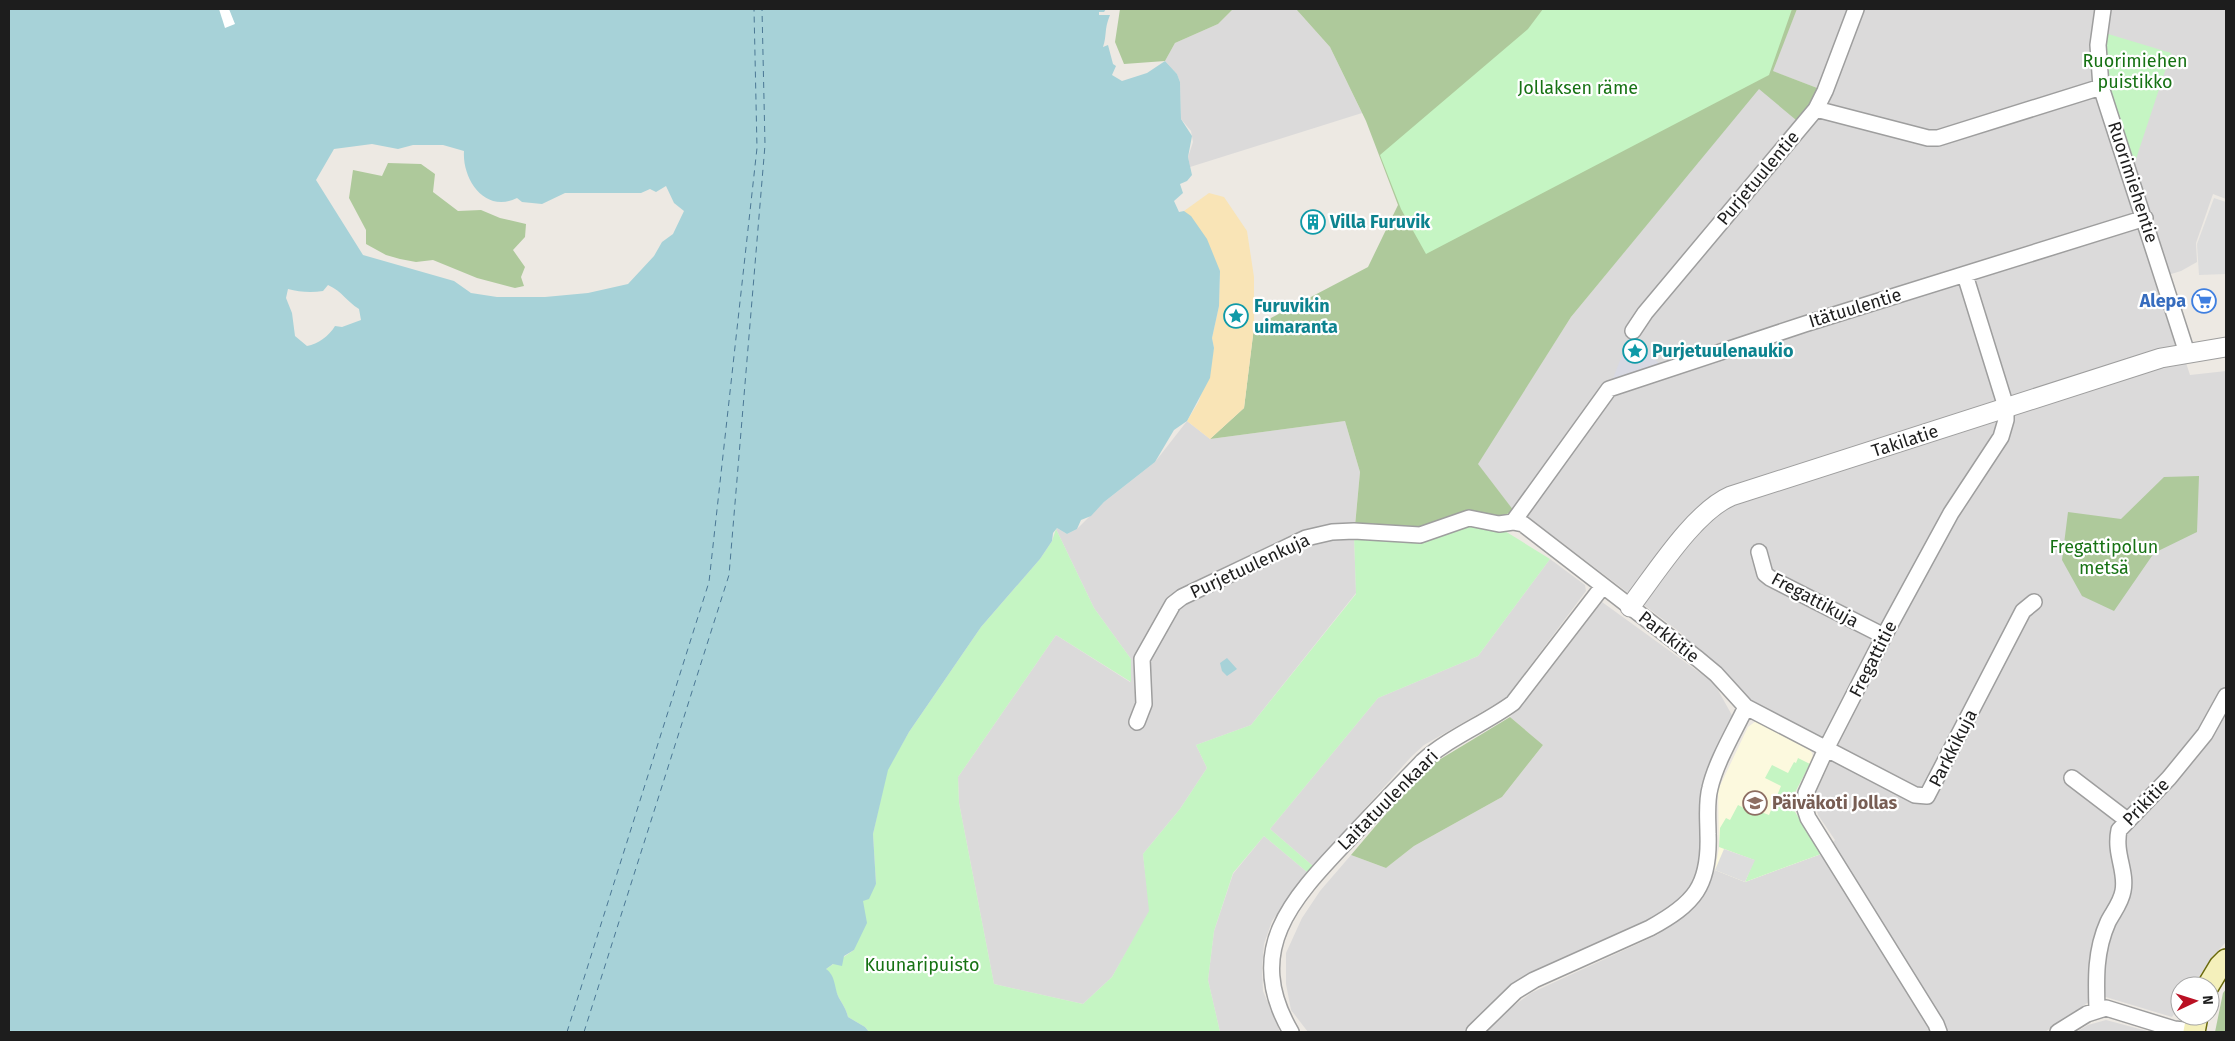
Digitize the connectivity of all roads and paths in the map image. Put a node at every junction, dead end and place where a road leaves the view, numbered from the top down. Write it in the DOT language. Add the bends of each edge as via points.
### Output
graph roads {
  1 [pos="1856,9"];
  2 [pos="2103,9"];
  3 [pos="2102,87"];
  4 [pos="1816,109"];
  5 [pos="2145,218"];
  6 [pos="1965,274"];
  7 [pos="1633,331"];
  8 [pos="2226,347"];
  9 [pos="2187,353"];
  10 [pos="2006,407"];
  11 [pos="1513,522"];
  12 [pos="1759,552"];
  13 [pos="1603,586"];
  14 [pos="2034,602"];
  15 [pos="1630,607"];
  16 [pos="1884,636"];
  17 [pos="2226,696"];
  18 [pos="1746,707"];
  19 [pos="1137,722"];
  20 [pos="1826,749"];
  21 [pos="2072,778"];
  22 [pos="2127,820"];
  23 [pos="2226,960"];
  24 [pos="2214,976"];
  25 [pos="2097,1010"];
  26 [pos="2195,1026"];
  27 [pos="1291,1032"];
  28 [pos="1474,1032"];
  29 [pos="1939,1032"];
  30 [pos="2058,1032"];
  1 -- 4 [label="street, Purjetuulentie"];
  2 -- 3 [label="street, Ruorimiehentie" via="2098,39"];
  3 -- 4 [label="street" via="1938,138"];
  3 -- 5 [label="street, Ruorimiehentie"];
  4 -- 7 [label="street, Purjetuulentie" via="1644,313"];
  5 -- 6 [label="street, Itätuulentie"];
  5 -- 9 [label="street, Ruorimiehentie"];
  6 -- 10 [label="street, Fregattitie"];
  6 -- 11 [label="street, Itätuulentie" via="1609,389"];
  8 -- 9 [label="street, Takilatie"];
  9 -- 10 [label="street, Takilatie" via="2161,358"];
  10 -- 15 [label="street, Takilatie" via="1719,501 1701,516"];
  10 -- 16 [label="street, Fregattitie" via="2001,437 1951,513"];
  11 -- 13 [label="street, Parkkitie" via="1524,524"];
  11 -- 19 [label="street, Purjetuulenkuja" via="1499,524 1469,518 1420,535 1354,530 1320,534 1298,541 1182,597 1173,604 1142,659 1144,704"];
  12 -- 16 [label="street, Fregattikuja" via="1765,574 1770,578"];
  13 -- 15 [label="street, Parkkitie"];
  13 -- 27 [label="street, Laitatuulenkaari" via="1513,703 1423,760 1318,872 1288,910 1273,948 1271,971 1280,1013"];
  14 -- 20 [label="street, Parkkikuja" via="2023,610 1927,796 1915,795"];
  15 -- 18 [label="street, Parkkitie" via="1710,669"];
  16 -- 20 [label="street, Fregattitie"];
  17 -- 22 [label="street, Prikitie" via="2199,741 2169,778"];
  18 -- 20 [label="street, Parkkitie"];
  18 -- 28 [label="street" via="1710,787 1709,857 1693,898 1650,928 1516,991"];
  20 -- 29 [label="street, Fregattitie" via="1806,793 1808,818"];
  21 -- 22 [label="street"];
  22 -- 25 [label="street, Prikitie" via="2119,830 2117,840 2123,890 2101,942 2095,971"];
  23 -- 24 [label="main road"];
  25 -- 26 [label="street" via="2106,1008 2174,1029"];
  25 -- 30 [label="street"];
}
